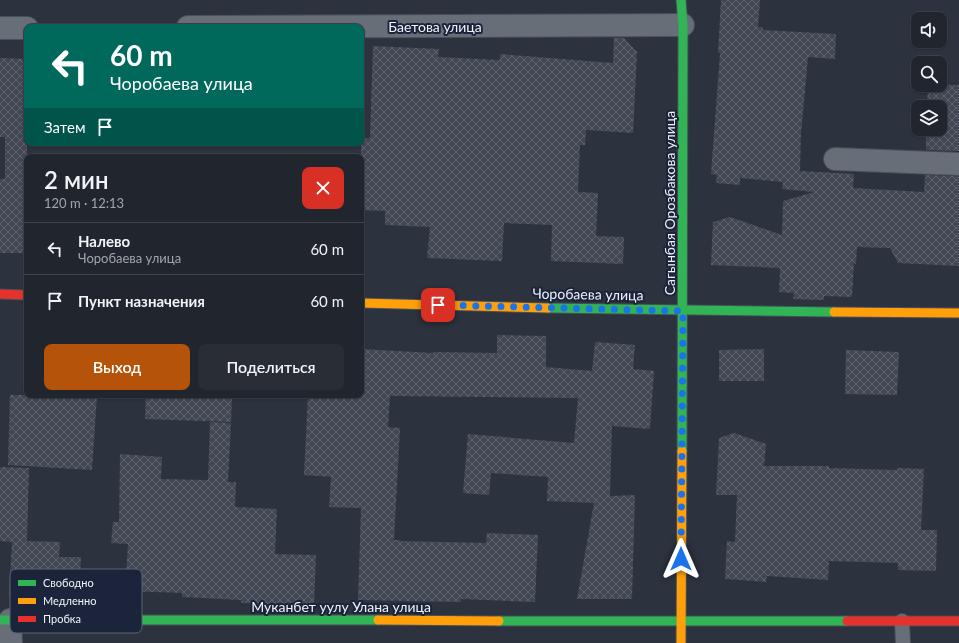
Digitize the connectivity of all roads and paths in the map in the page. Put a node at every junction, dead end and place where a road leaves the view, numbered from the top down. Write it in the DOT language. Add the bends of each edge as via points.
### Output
graph roads {
  1 [pos="681,0"];
  2 [pos="683,24"];
  3 [pos="364,26"];
  4 [pos="0,28"];
  5 [pos="24,28"];
  6 [pos="835,159"];
  7 [pos="959,164"];
  8 [pos="0,294"];
  9 [pos="24,295"];
  10 [pos="364,303"];
  11 [pos="683,311"];
  12 [pos="959,313"];
  13 [pos="5,620"];
  14 [pos="142,620"];
  15 [pos="681,621"];
  16 [pos="902,621"];
  17 [pos="959,621"];
  18 [pos="11,643"];
  19 [pos="681,643"];
  20 [pos="903,643"];
  1 -- 2 [label="street, Сагынбая Орозбакова улица"];
  2 -- 3 [label="street, Баетова улица"];
  2 -- 11 [label="street, Сагынбая Орозбакова улица"];
  4 -- 5 [label="street"];
  6 -- 7 [label="street"];
  8 -- 9 [label="street"];
  10 -- 11 [label="street, Чоробаева улица"];
  11 -- 12 [label="street, Чоробаева улица"];
  11 -- 15 [label="street, Сагынбая Орозбакова улица"];
  13 -- 18 [label="street"];
  14 -- 15 [label="street, Муканбет уулу Улана улица"];
  15 -- 16 [label="street, Муканбет уулу Улана улица"];
  15 -- 19 [label="street, Сагынбая Орозбакова улица"];
  16 -- 17 [label="street, Муканбет уулу Улана улица"];
  16 -- 20 [label="lane"];
}
